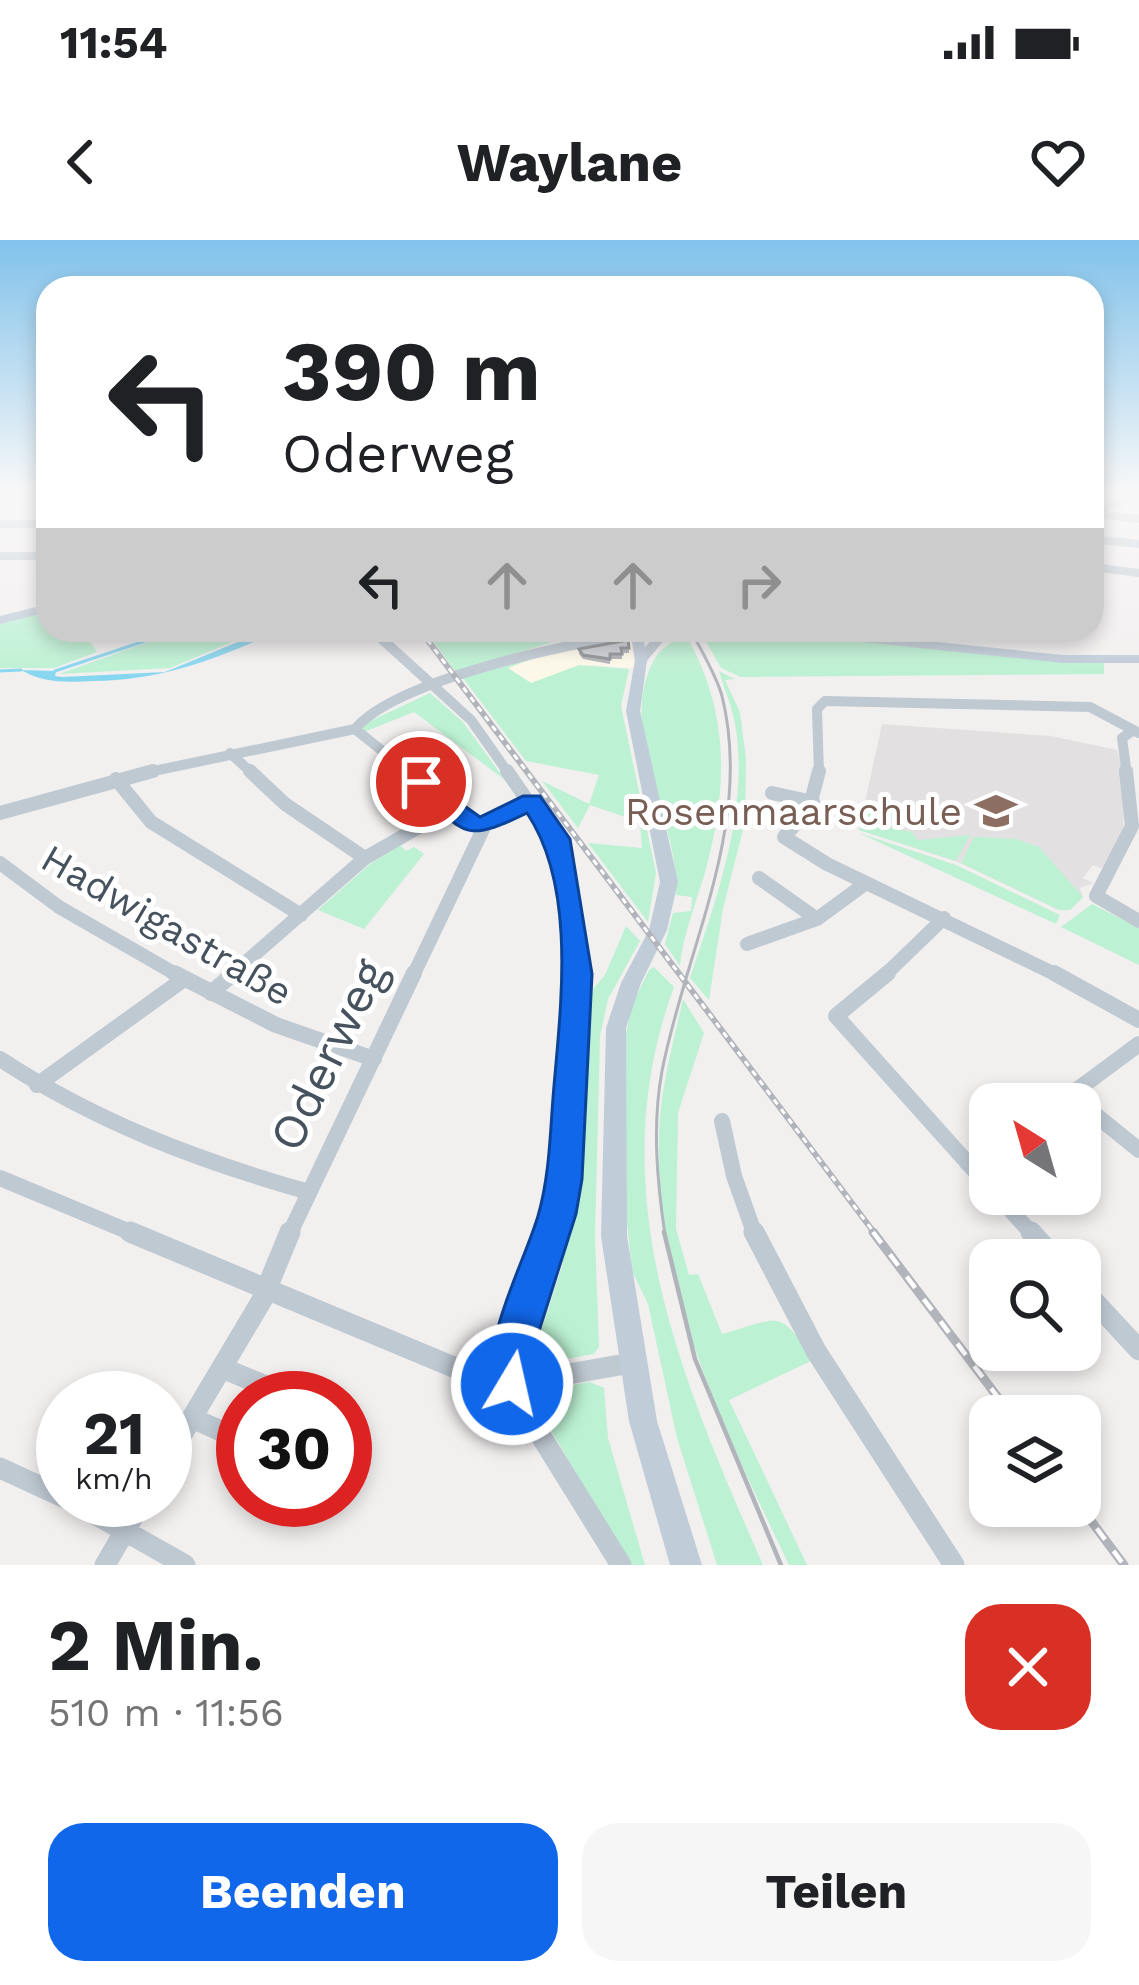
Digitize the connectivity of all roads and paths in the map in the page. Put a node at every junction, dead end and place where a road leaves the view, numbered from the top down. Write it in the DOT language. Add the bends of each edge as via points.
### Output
graph roads {
  1 [pos="0,556"];
  2 [pos="36,556"];
  3 [pos="1104,569"];
  4 [pos="1139,573"];
  5 [pos="36,611"];
  6 [pos="0,620"];
  7 [pos="386,642"];
  8 [pos="622,642"];
  9 [pos="638,642"];
  10 [pos="901,642"];
  11 [pos="1139,660"];
  12 [pos="435,685"];
  13 [pos="356,729"];
  14 [pos="1137,732"];
  15 [pos="230,753"];
  16 [pos="116,779"];
  17 [pos="772,793"];
  18 [pos="1137,794"];
  19 [pos="531,802"];
  20 [pos="813,802"];
  21 [pos="452,808"];
  22 [pos="0,813"];
  23 [pos="483,828"];
  24 [pos="1124,848"];
  25 [pos="1139,854"];
  26 [pos="365,858"];
  27 [pos="0,863"];
  28 [pos="759,878"];
  29 [pos="866,883"];
  30 [pos="301,915"];
  31 [pos="944,917"];
  32 [pos="817,920"];
  33 [pos="1139,921"];
  34 [pos="747,944"];
  35 [pos="184,979"];
  36 [pos="211,993"];
  37 [pos="1139,1021"];
  38 [pos="1139,1044"];
  39 [pos="0,1059"];
  40 [pos="374,1059"];
  41 [pos="1087,1083"];
  42 [pos="37,1085"];
  43 [pos="722,1120"];
  44 [pos="1101,1124"];
  45 [pos="1139,1150"];
  46 [pos="967,1163"];
  47 [pos="0,1178"];
  48 [pos="309,1192"];
  49 [pos="1015,1215"];
  50 [pos="1037,1239"];
  51 [pos="266,1288"];
  52 [pos="1101,1309"];
  53 [pos="1139,1350"];
  54 [pos="631,1363"];
  55 [pos="222,1368"];
  56 [pos="229,1371"];
  57 [pos="512,1384"];
  58 [pos="192,1418"];
  59 [pos="216,1429"];
  60 [pos="0,1468"];
  61 [pos="36,1484"];
  62 [pos="124,1528"];
  63 [pos="104,1565"];
  64 [pos="185,1565"];
  65 [pos="621,1565"];
  66 [pos="686,1565"];
  67 [pos="955,1565"];
  1 -- 2 [label="street"];
  3 -- 4 [label="street"];
  5 -- 6 [label="main road"];
  7 -- 12 [label="street"];
  8 -- 12 [label="street" via="545,647"];
  9 -- 54 [label="main road" via="633,711 669,873 662,921 622,1003 615,1038 614,1236"];
  10 -- 11 [label="main road"];
  12 -- 13 [label="street" via="364,717"];
  12 -- 19 [label="street"];
  13 -- 15 [label="street"];
  13 -- 21 [label="street"];
  14 -- 18 [label="street" via="1121,746"];
  14 -- 20 [label="street" via="1090,706 825,701 817,709"];
  15 -- 16 [label="street"];
  15 -- 26 [label="street" via="285,804"];
  16 -- 22 [label="street"];
  16 -- 30 [label="street" via="151,822"];
  17 -- 20 [label="street"];
  18 -- 24 [label="street"];
  19 -- 23 [label="street"];
  19 -- 57 [label="street" via="560,848 578,974 564,1179 512,1350"];
  20 -- 29 [label="street" via="784,837"];
  21 -- 23 [label="street"];
  21 -- 26 [label="street"];
  23 -- 40 [label="street, Oderweg"];
  24 -- 25 [label="street"];
  24 -- 33 [label="street" via="1096,896"];
  26 -- 30 [label="street"];
  27 -- 35 [label="street, Hadwigastraße"];
  28 -- 32 [label="street"];
  29 -- 31 [label="street"];
  29 -- 32 [label="street"];
  30 -- 36 [label="street"];
  31 -- 37 [label="street"];
  31 -- 46 [label="street" via="837,1011 839,1024"];
  32 -- 34 [label="street"];
  35 -- 36 [label="street, Hadwigastraße"];
  35 -- 42 [label="street"];
  36 -- 40 [label="street, Hadwigastraße" via="317,1044"];
  38 -- 41 [label="street"];
  39 -- 42 [label="street"];
  40 -- 48 [label="street, Oderweg"];
  42 -- 48 [label="street" via="203,1162"];
  43 -- 67 [label="street" via="769,1264"];
  44 -- 45 [label="street"];
  47 -- 51 [label="street"];
  48 -- 51 [label="street, Oderweg"];
  49 -- 50 [label="street"];
  51 -- 55 [label="street, Oderweg"];
  51 -- 57 [label="street"];
  52 -- 53 [label="street"];
  54 -- 57 [label="street"];
  54 -- 66 [label="main road"];
  55 -- 56 [label="street"];
  55 -- 58 [label="street, Oderweg"];
  57 -- 65 [label="street"];
  58 -- 59 [label="street"];
  60 -- 61 [label="street"];
  62 -- 63 [label="street"];
  62 -- 64 [label="street"];
}
